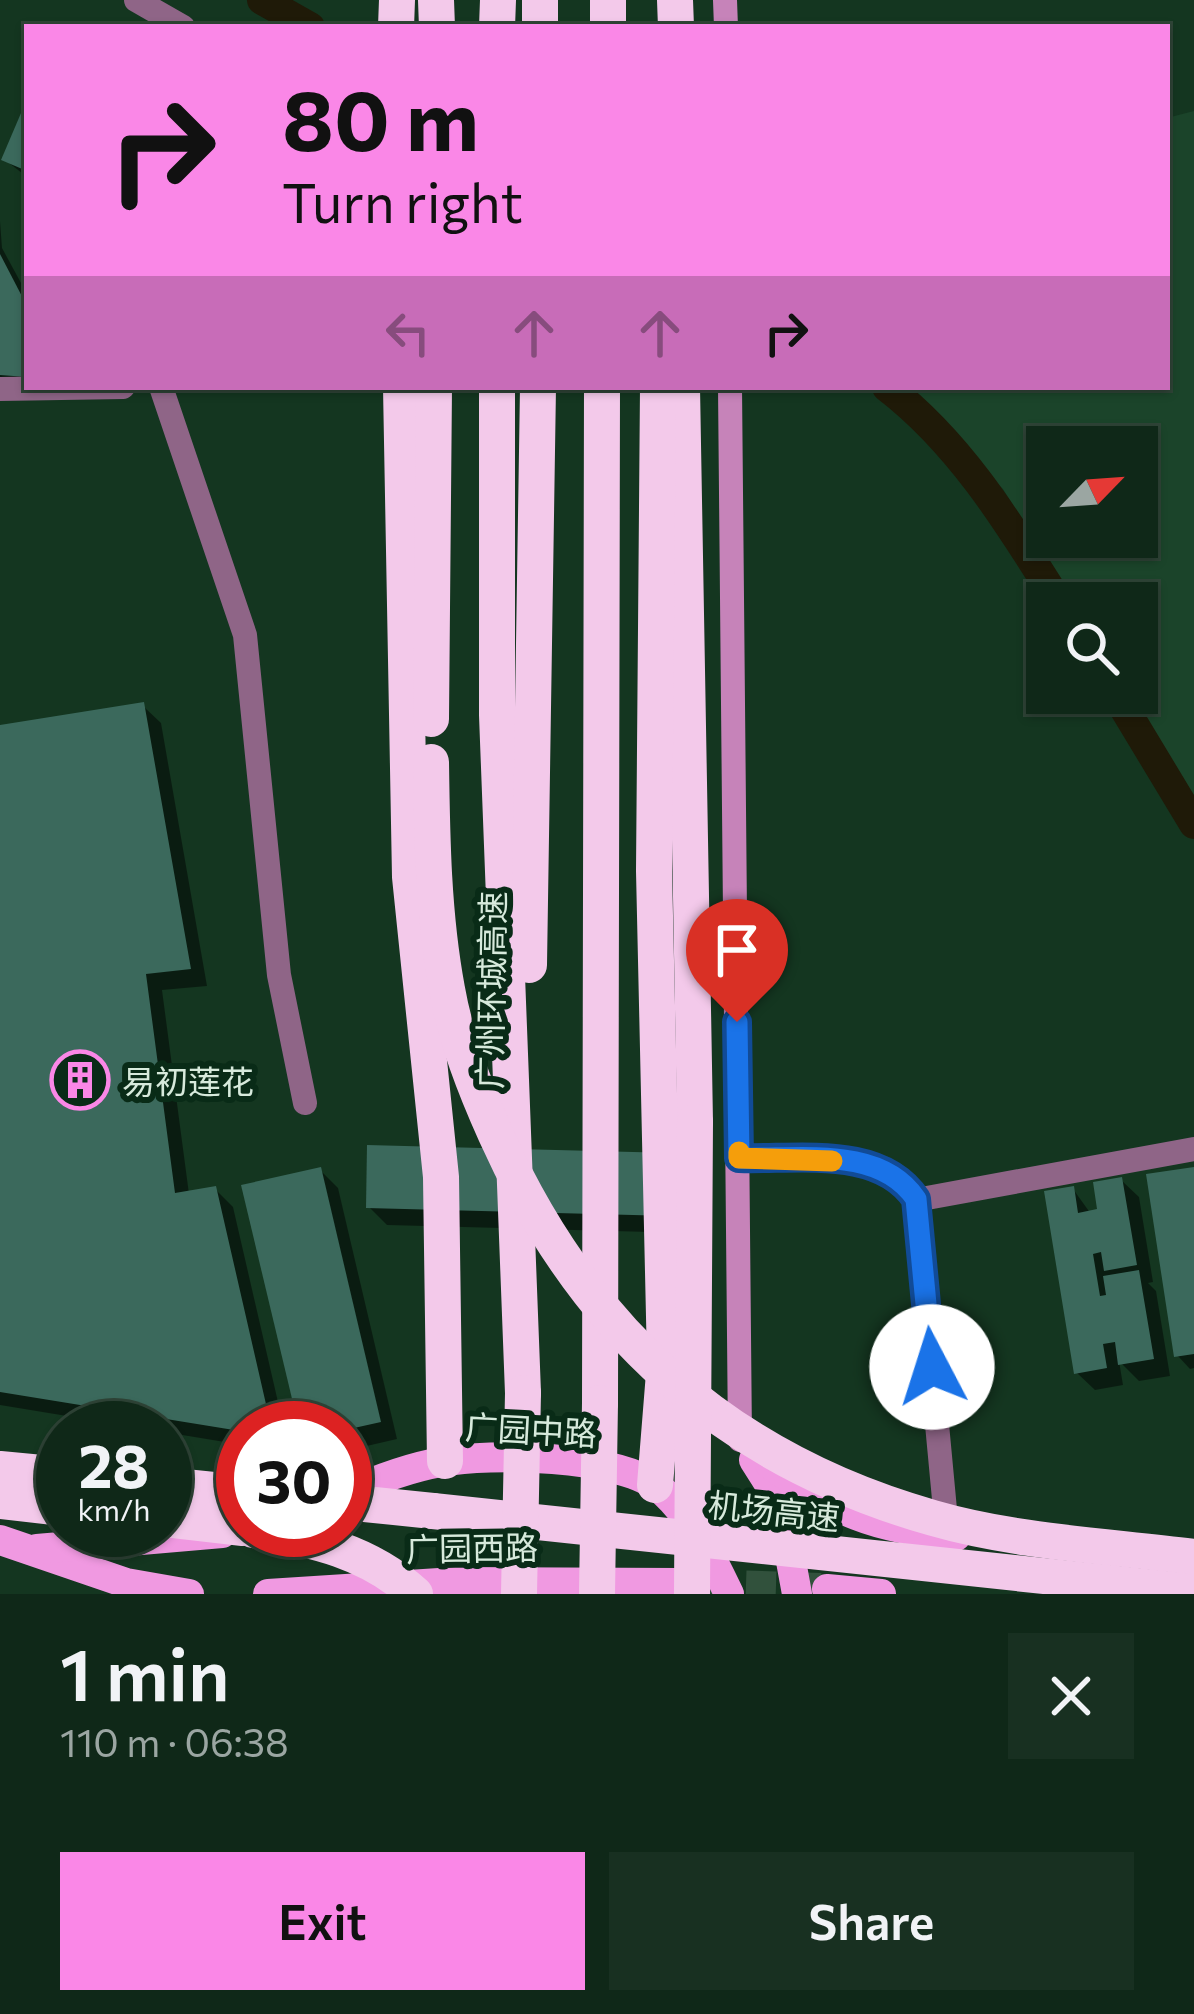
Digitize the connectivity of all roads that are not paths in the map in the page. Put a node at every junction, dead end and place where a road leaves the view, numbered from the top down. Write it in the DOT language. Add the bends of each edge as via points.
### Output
graph roads {
  1 [pos="136,0"];
  2 [pos="178,24"];
  3 [pos="162,390"];
  4 [pos="401,390"];
  5 [pos="434,390"];
  6 [pos="497,390"];
  7 [pos="538,390"];
  8 [pos="602,390"];
  9 [pos="658,390"];
  10 [pos="682,390"];
  11 [pos="730,390"];
  12 [pos="305,1103"];
  13 [pos="1194,1149"];
  14 [pos="739,1158"];
  15 [pos="916,1199"];
  16 [pos="665,1361"];
  17 [pos="523,1393"];
  18 [pos="740,1443"];
  19 [pos="446,1461"];
  20 [pos="0,1472"];
  21 [pos="36,1475"];
  22 [pos="655,1484"];
  23 [pos="372,1488"];
  24 [pos="0,1501"];
  25 [pos="372,1501"];
  26 [pos="36,1505"];
  27 [pos="947,1535"];
  28 [pos="0,1540"];
  29 [pos="36,1549"];
  30 [pos="58,1557"];
  31 [pos="359,1557"];
  32 [pos="1194,1560"];
  33 [pos="686,1588"];
  34 [pos="812,1591"];
  35 [pos="1194,1592"];
  36 [pos="189,1594"];
  37 [pos="268,1594"];
  38 [pos="416,1594"];
  39 [pos="519,1594"];
  40 [pos="597,1594"];
  41 [pos="729,1594"];
  42 [pos="881,1594"];
  1 -- 2 [label="street"];
  3 -- 12 [label="street" via="245,635 279,975"];
  4 -- 19 [label="highway" via="410,877 441,1178"];
  5 -- 32 [label="highway, bridge" via="432,828 446,986 481,1103 546,1237 635,1347 785,1459 938,1520"];
  6 -- 17 [label="highway, bridge" via="497,716"];
  7 -- 17 [label="highway, 广州环城高速, bridge"];
  8 -- 40 [label="highway, bridge"];
  9 -- 16 [label="highway"];
  10 -- 33 [label="highway, bridge" via="694,1122"];
  11 -- 14 [label="main road"];
  13 -- 15 [label="street"];
  14 -- 15 [label="street" via="875,1163 903,1179"];
  14 -- 18 [label="main road"];
  15 -- 27 [label="street"];
  16 -- 18 [label="main road" via="692,1401"];
  16 -- 22 [label="highway"];
  17 -- 39 [label="highway, 广州环城高速, bridge"];
  18 -- 27 [label="main road" via="838,1512 882,1528"];
  18 -- 34 [label="main road" via="780,1502"];
  19 -- 22 [label="main road, 广园中路" via="583,1463"];
  19 -- 23 [label="main road, 广园中路"];
  20 -- 21 [label="highway"];
  22 -- 41 [label="main road" via="681,1511"];
  24 -- 26 [label="highway"];
  25 -- 35 [label="highway, 机场高速, bridge"];
  27 -- 32 [label="main road"];
  28 -- 29 [label="main road"];
  30 -- 36 [label="main road" via="126,1583"];
  31 -- 38 [label="highway, bridge"];
  33 -- 37 [label="main road, 广园西路" via="455,1582"];
  34 -- 42 [label="main road"];
}
